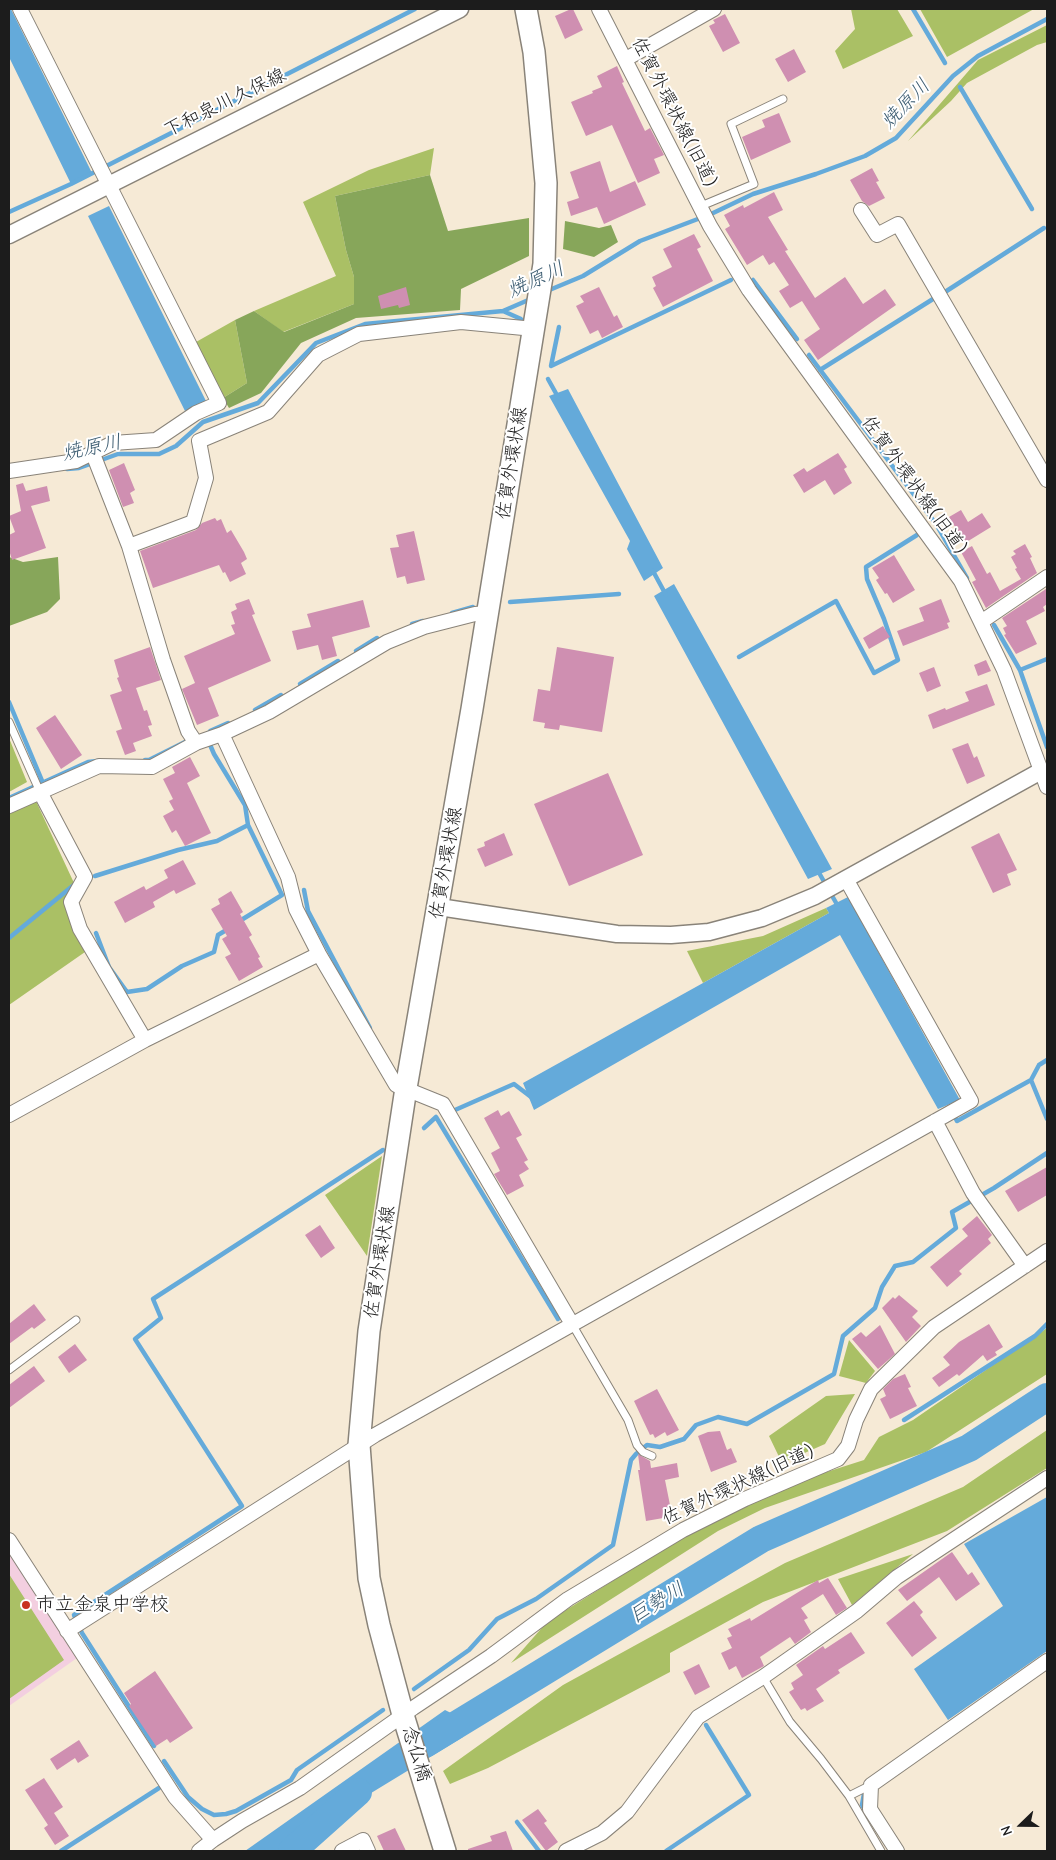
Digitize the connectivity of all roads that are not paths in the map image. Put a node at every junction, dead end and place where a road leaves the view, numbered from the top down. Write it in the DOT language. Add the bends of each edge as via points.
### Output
graph roads {
  1 [pos="20,9"];
  2 [pos="460,9"];
  3 [pos="526,9"];
  4 [pos="599,9"];
  5 [pos="714,9"];
  6 [pos="626,59"];
  7 [pos="783,99"];
  8 [pos="109,184"];
  9 [pos="701,206"];
  10 [pos="861,210"];
  11 [pos="9,235"];
  12 [pos="534,329"];
  13 [pos="93,454"];
  14 [pos="9,471"];
  15 [pos="1047,480"];
  16 [pos="129,546"];
  17 [pos="1047,577"];
  18 [pos="488,613"];
  19 [pos="981,622"];
  20 [pos="9,722"];
  21 [pos="210,739"];
  22 [pos="1045,779"];
  23 [pos="40,792"];
  24 [pos="9,806"];
  25 [pos="846,878"];
  26 [pos="439,907"];
  27 [pos="319,954"];
  28 [pos="145,1040"];
  29 [pos="406,1088"];
  30 [pos="946,1115"];
  31 [pos="9,1116"];
  32 [pos="1047,1251"];
  33 [pos="1025,1266"];
  34 [pos="76,1320"];
  35 [pos="572,1324"];
  36 [pos="9,1370"];
  37 [pos="359,1445"];
  38 [pos="652,1456"];
  39 [pos="1047,1478"];
  40 [pos="9,1540"];
  41 [pos="70,1629"];
  42 [pos="1047,1661"];
  43 [pos="763,1677"];
  44 [pos="403,1715"];
  45 [pos="865,1788"];
  46 [pos="849,1796"];
  47 [pos="213,1840"];
  48 [pos="199,1851"];
  49 [pos="342,1851"];
  50 [pos="368,1851"];
  51 [pos="445,1851"];
  52 [pos="566,1851"];
  53 [pos="882,1851"];
  54 [pos="897,1851"];
  1 -- 8 [label="street"];
  2 -- 8 [label="street, 下和泉川久保線"];
  3 -- 12 [label="main road, 佐賀外環状線" via="534,52 546,183 544,264"];
  4 -- 6 [label="street, 佐賀外環状線(旧道)"];
  5 -- 6 [label="street"];
  6 -- 9 [label="street, 佐賀外環状線(旧道)"];
  7 -- 9 [label="lane" via="731,124 754,184"];
  8 -- 11 [label="street, 下和泉川久保線"];
  8 -- 13 [label="street" via="220,403 201,411 156,440 113,443"];
  9 -- 19 [label="street, 佐賀外環状線(旧道)" via="749,290 961,581"];
  10 -- 15 [label="street" via="876,235 898,224"];
  12 -- 16 [label="street" via="461,322 396,329 360,334 318,355 268,412 199,441 206,478 193,522"];
  12 -- 18 [label="main road, 佐賀外環状線"];
  13 -- 14 [label="street" via="76,461"];
  13 -- 16 [label="street"];
  16 -- 21 [label="street" via="188,730"];
  17 -- 19 [label="street"];
  18 -- 21 [label="street" via="424,627 387,642 269,712"];
  18 -- 26 [label="main road, 佐賀外環状線"];
  19 -- 22 [label="street, 佐賀外環状線(旧道)" via="1004,670"];
  20 -- 23 [label="lane"];
  21 -- 23 [label="street" via="152,767 99,766"];
  21 -- 27 [label="street" via="288,878 296,909"];
  22 -- 25 [label="street"];
  23 -- 24 [label="street"];
  23 -- 28 [label="street" via="85,877 71,902 80,929"];
  25 -- 26 [label="street" via="815,896 762,918 709,932 671,935 617,934"];
  25 -- 30 [label="street" via="971,1101"];
  26 -- 29 [label="main road, 佐賀外環状線"];
  27 -- 28 [label="street"];
  27 -- 29 [label="street" via="396,1085"];
  28 -- 31 [label="street"];
  29 -- 35 [label="street" via="443,1104"];
  29 -- 37 [label="main road, 佐賀外環状線" via="369,1331"];
  30 -- 33 [label="street" via="977,1198"];
  30 -- 35 [label="street"];
  32 -- 33 [label="street, 佐賀外環状線(旧道)"];
  33 -- 44 [label="street, 佐賀外環状線(旧道)" via="934,1327 871,1389 848,1446 838,1459 683,1530 568,1599"];
  34 -- 36 [label="lane"];
  35 -- 37 [label="street"];
  35 -- 38 [label="lane" via="628,1420 637,1445"];
  37 -- 41 [label="street"];
  37 -- 44 [label="main road, 佐賀外環状線" via="369,1578"];
  39 -- 43 [label="street" via="897,1577 857,1612"];
  40 -- 41 [label="street"];
  41 -- 47 [label="street" via="175,1797"];
  42 -- 45 [label="street"];
  43 -- 46 [label="lane" via="790,1722"];
  43 -- 52 [label="street" via="698,1717 628,1812 602,1833"];
  44 -- 47 [label="street, 佐賀外環状線(旧道)" via="300,1788"];
  44 -- 51 [label="main road, 念仏橋"];
  45 -- 46 [label="lane"];
  45 -- 54 [label="street" via="870,1809"];
  46 -- 53 [label="lane"];
  47 -- 48 [label="street, 佐賀外環状線(旧道)"];
  49 -- 50 [label="street" via="363,1840"];
}
